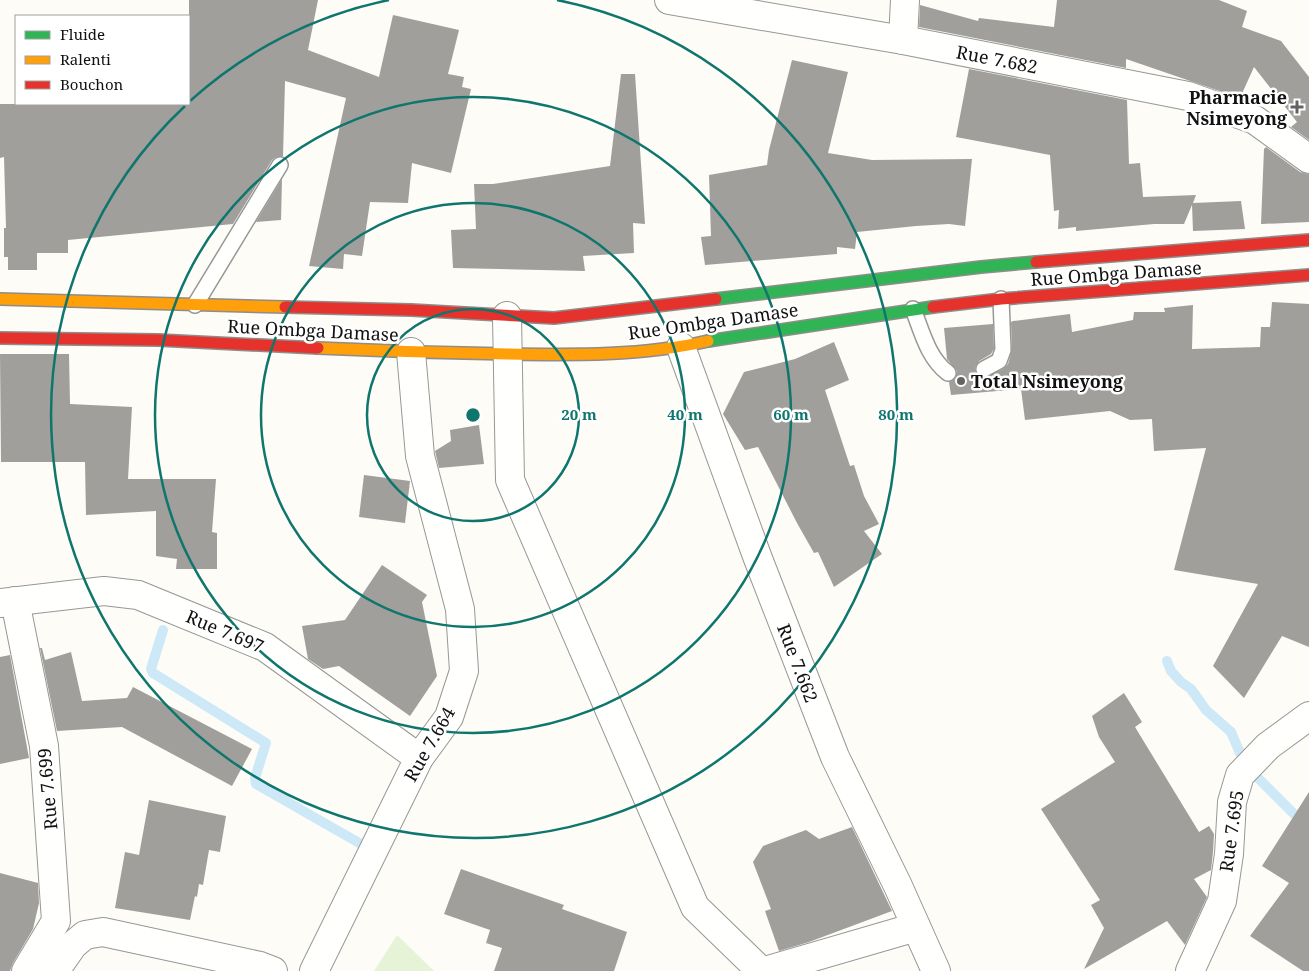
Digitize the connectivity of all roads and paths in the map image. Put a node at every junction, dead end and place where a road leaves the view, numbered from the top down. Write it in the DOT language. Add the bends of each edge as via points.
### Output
graph roads {
  1 [pos="669,0"];
  2 [pos="905,0"];
  3 [pos="902,40"];
  4 [pos="1309,159"];
  5 [pos="280,165"];
  6 [pos="1309,240"];
  7 [pos="1309,275"];
  8 [pos="0,299"];
  9 [pos="1001,299"];
  10 [pos="196,304"];
  11 [pos="912,310"];
  12 [pos="508,316"];
  13 [pos="0,338"];
  14 [pos="681,347"];
  15 [pos="410,352"];
  16 [pos="508,354"];
  17 [pos="984,369"];
  18 [pos="948,374"];
  19 [pos="7,602"];
  20 [pos="1309,716"];
  21 [pos="419,758"];
  22 [pos="916,926"];
  23 [pos="26,971"];
  24 [pos="55,971"];
  25 [pos="273,971"];
  26 [pos="314,971"];
  27 [pos="761,971"];
  28 [pos="765,971"];
  29 [pos="936,971"];
  30 [pos="1190,971"];
  1 -- 3 [label="street, Rue 7.682"];
  2 -- 3 [label="street"];
  3 -- 4 [label="street, Rue 7.682" via="1188,96 1255,120"];
  5 -- 10 [label="lane"];
  6 -- 12 [label="main road, Rue Ombga Damase" via="981,267 554,318"];
  7 -- 9 [label="main road, Rue Ombga Damase"];
  8 -- 10 [label="main road, Rue Ombga Damase"];
  9 -- 11 [label="main road, Rue Ombga Damase"];
  9 -- 17 [label="lane" via="1003,350 999,361"];
  10 -- 12 [label="main road, Rue Ombga Damase"];
  11 -- 14 [label="main road, Rue Ombga Damase"];
  11 -- 18 [label="lane" via="932,356"];
  12 -- 16 [label="street"];
  13 -- 15 [label="main road, Rue Ombga Damase" via="158,340"];
  14 -- 16 [label="main road, Rue Ombga Damase" via="579,354"];
  14 -- 22 [label="street, Rue 7.662" via="756,556 835,757"];
  15 -- 16 [label="main road, Rue Ombga Damase"];
  15 -- 21 [label="street, Rue 7.664" via="420,456 460,609 464,671 448,717"];
  16 -- 27 [label="street" via="510,480 695,907"];
  19 -- 21 [label="street, Rue 7.697" via="104,591 138,594 265,647"];
  19 -- 23 [label="street, Rue 7.699" via="44,746 56,921"];
  20 -- 30 [label="street, Rue 7.695" via="1268,746 1240,775 1232,802 1222,901"];
  21 -- 26 [label="street, Rue 7.664"];
  22 -- 28 [label="street"];
  22 -- 29 [label="street, Rue 7.662"];
  24 -- 25 [label="street" via="85,934 103,932"];
}
